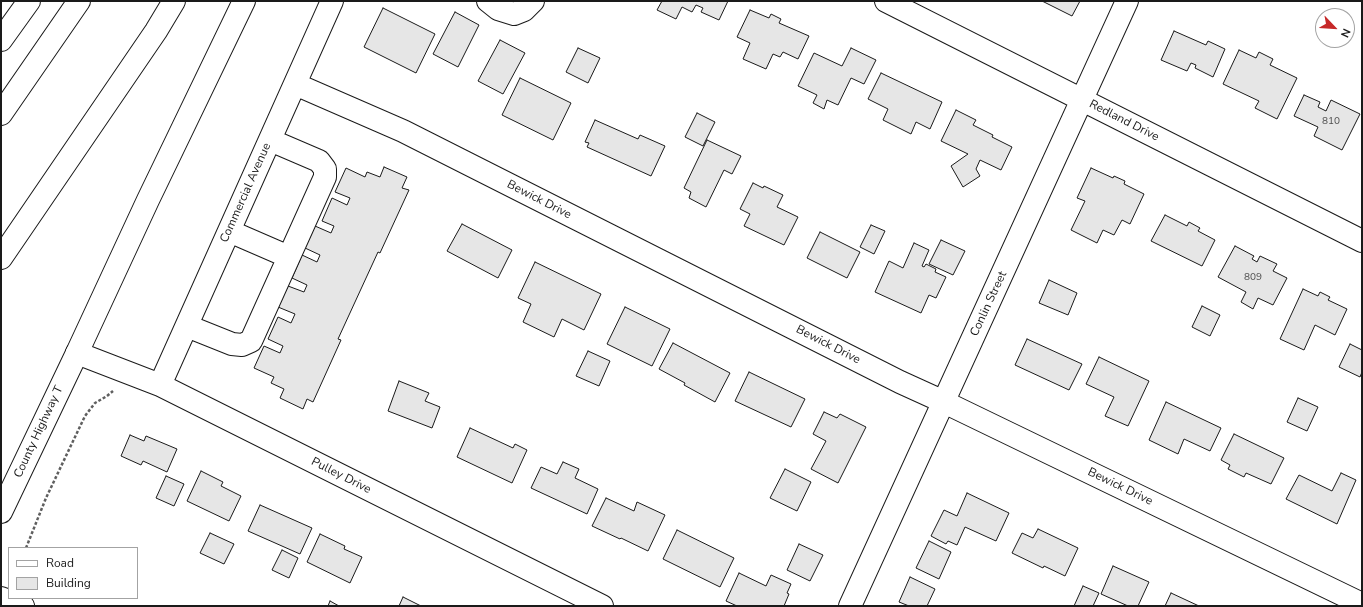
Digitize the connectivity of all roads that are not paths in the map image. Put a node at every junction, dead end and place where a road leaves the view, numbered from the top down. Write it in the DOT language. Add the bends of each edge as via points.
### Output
graph roads {
  1 [pos="29,1"];
  2 [pos="79,1"];
  3 [pos="174,1"];
  4 [pos="244,1"];
  5 [pos="332,1"];
  6 [pos="488,1"];
  7 [pos="533,1"];
  8 [pos="886,1"];
  9 [pos="1127,1"];
  10 [pos="1,40"];
  11 [pos="295,84"];
  12 [pos="1082,100"];
  13 [pos="1,114"];
  14 [pos="270,140"];
  15 [pos="230,231"];
  16 [pos="1362,241"];
  17 [pos="289,257"];
  18 [pos="1,258"];
  19 [pos="187,326"];
  20 [pos="77,352"];
  21 [pos="160,386"];
  22 [pos="944,402"];
  23 [pos="1,512"];
  24 [pos="1,598"];
  25 [pos="1362,604"];
  26 [pos="23,606"];
  27 [pos="602,606"];
  28 [pos="850,606"];
  1 -- 10 [label="main road"];
  2 -- 13 [label="main road"];
  3 -- 18 [label="main road"];
  4 -- 20 [label="main road, County Highway T"];
  5 -- 11 [label="main road, Commercial Avenue"];
  6 -- 7 [label="main road" via="514,14 524,10"];
  8 -- 12 [label="main road, Redland Drive"];
  9 -- 12 [label="main road, Conlin Street"];
  11 -- 14 [label="main road, Commercial Avenue"];
  11 -- 22 [label="main road, Bewick Drive" via="403,132"];
  12 -- 16 [label="main road, Redland Drive"];
  12 -- 22 [label="main road, Conlin Street"];
  14 -- 15 [label="main road, Commercial Avenue"];
  14 -- 17 [label="main road" via="319,161 325,169 325,178"];
  15 -- 17 [label="main road"];
  15 -- 19 [label="main road, Commercial Avenue"];
  17 -- 19 [label="main road" via="251,341 242,345 232,344"];
  19 -- 21 [label="main road, Commercial Avenue"];
  20 -- 21 [label="main road, Pulley Drive"];
  20 -- 23 [label="main road, County Highway T"];
  21 -- 27 [label="main road, Pulley Drive"];
  22 -- 25 [label="main road, Bewick Drive"];
  22 -- 28 [label="main road, Conlin Street"];
  24 -- 26 [label="main road"];
}
